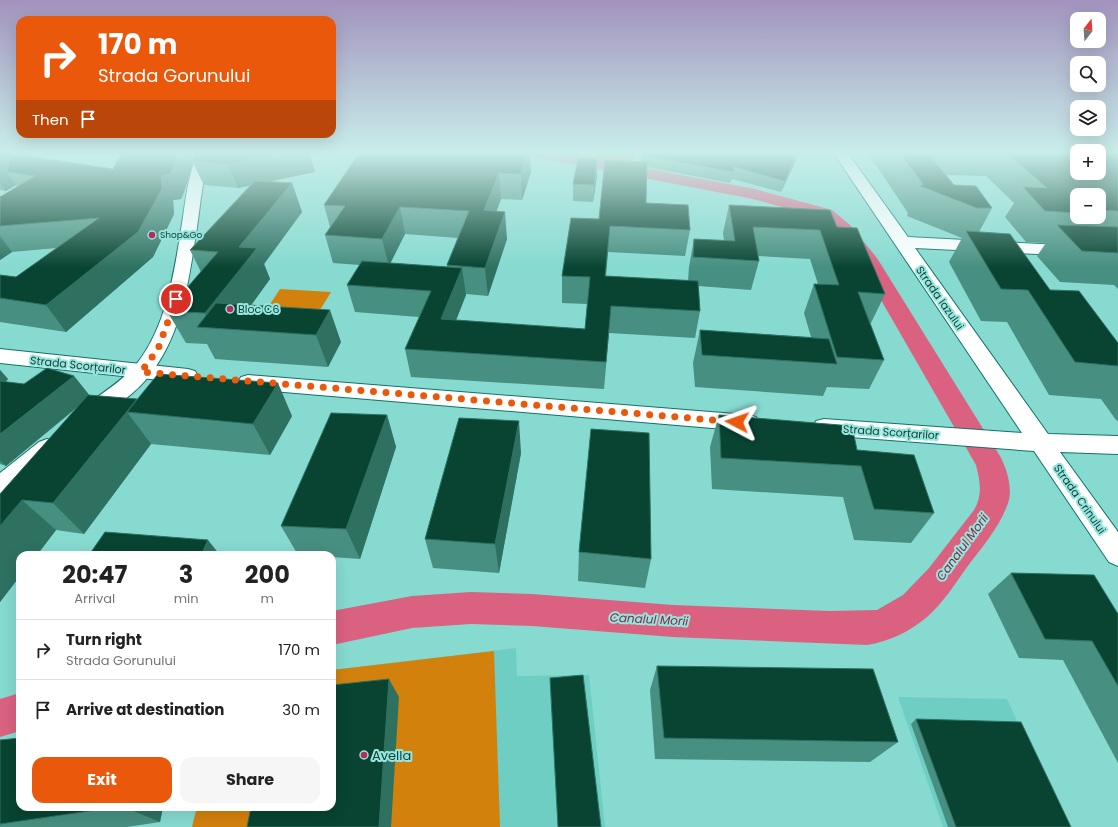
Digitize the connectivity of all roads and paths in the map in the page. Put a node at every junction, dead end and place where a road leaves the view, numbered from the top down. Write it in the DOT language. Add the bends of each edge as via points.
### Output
graph roads {
  1 [pos="194,191"];
  2 [pos="867,191"];
  3 [pos="902,242"];
  4 [pos="1118,254"];
  5 [pos="0,356"];
  6 [pos="141,372"];
  7 [pos="204,378"];
  8 [pos="228,380"];
  9 [pos="771,424"];
  10 [pos="801,426"];
  11 [pos="1041,443"];
  12 [pos="1118,445"];
  13 [pos="0,487"];
  14 [pos="1118,554"];
  1 -- 6 [label="street" via="176,299 158,349"];
  2 -- 3 [label="street, Strada Iazului"];
  3 -- 4 [label="street"];
  3 -- 11 [label="street, Strada Iazului"];
  5 -- 6 [label="street, Strada Scorțarilor"];
  6 -- 7 [label="street, Strada Scorțarilor"];
  6 -- 13 [label="street"];
  8 -- 9 [label="street"];
  10 -- 11 [label="street, Strada Scorțarilor"];
  11 -- 12 [label="street, Strada Scorțarilor"];
  11 -- 14 [label="street, Strada Crinului"];
}
